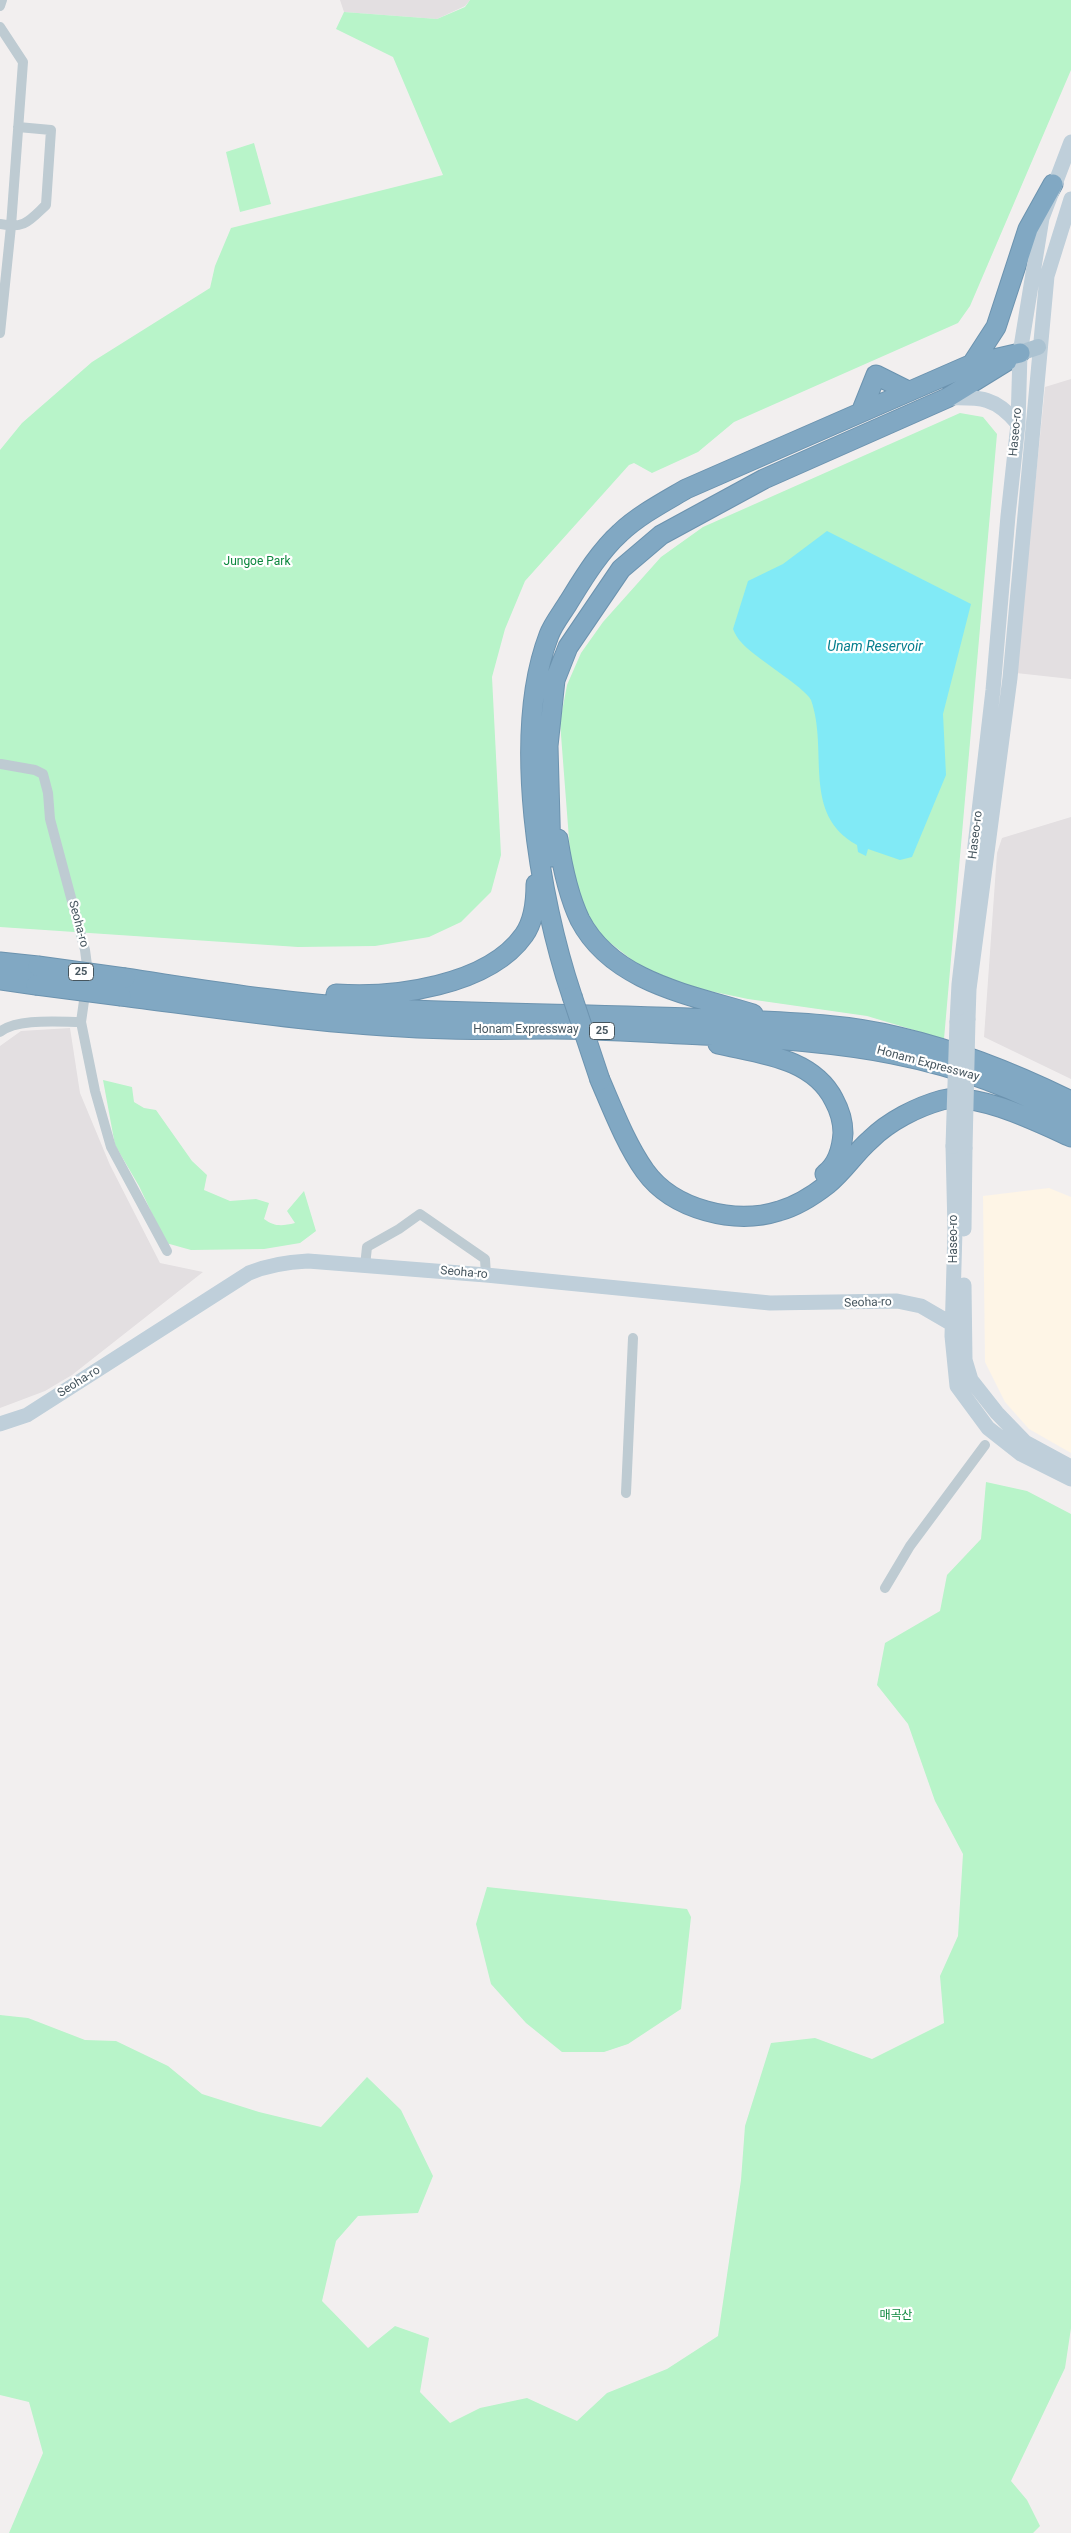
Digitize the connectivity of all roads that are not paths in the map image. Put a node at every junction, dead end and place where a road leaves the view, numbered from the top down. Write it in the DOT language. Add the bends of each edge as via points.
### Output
graph roads {
  1 [pos="2,0"];
  2 [pos="0,6"];
  3 [pos="0,27"];
  4 [pos="18,127"];
  5 [pos="1071,142"];
  6 [pos="1053,184"];
  7 [pos="1071,199"];
  8 [pos="0,224"];
  9 [pos="11,226"];
  10 [pos="0,333"];
  11 [pos="1038,347"];
  12 [pos="1020,354"];
  13 [pos="972,364"];
  14 [pos="908,391"];
  15 [pos="947,398"];
  16 [pos="862,410"];
  17 [pos="1018,424"];
  18 [pos="1,764"];
  19 [pos="550,797"];
  20 [pos="535,815"];
  21 [pos="0,962"];
  22 [pos="37,975"];
  23 [pos="0,980"];
  24 [pos="123,987"];
  25 [pos="242,995"];
  26 [pos="578,996"];
  27 [pos="963,1020"];
  28 [pos="81,1022"];
  29 [pos="781,1023"];
  30 [pos="0,1032"];
  31 [pos="676,1034"];
  32 [pos="606,1079"];
  33 [pos="1071,1101"];
  34 [pos="1071,1120"];
  35 [pos="1071,1137"];
  36 [pos="167,1251"];
  37 [pos="365,1266"];
  38 [pos="486,1274"];
  39 [pos="958,1329"];
  40 [pos="633,1338"];
  41 [pos="0,1424"];
  42 [pos="985,1445"];
  43 [pos="1071,1467"];
  44 [pos="1071,1479"];
  45 [pos="626,1493"];
  46 [pos="885,1588"];
  1 -- 2 [label="street"];
  3 -- 4 [label="street" via="23,62"];
  4 -- 9 [label="street"];
  4 -- 9 [label="street" via="51,130 46,205 25,224"];
  5 -- 6 [label="street, Haseo-ro"];
  6 -- 12 [label="street, Haseo-ro" via="1042,218"];
  6 -- 13 [label="highway" via="1028,228 996,327"];
  7 -- 11 [label="street, Haseo-ro" via="1046,276"];
  8 -- 9 [label="street"];
  9 -- 10 [label="street"];
  11 -- 12 [label="main road"];
  11 -- 27 [label="street, Haseo-ro" via="1010,678"];
  12 -- 13 [label="highway"];
  12 -- 15 [label="highway"];
  12 -- 17 [label="street, Haseo-ro"];
  13 -- 14 [label="highway"];
  14 -- 16 [label="highway"];
  14 -- 16 [label="highway" via="876,375"];
  15 -- 17 [label="street" via="977,397 993,401"];
  15 -- 19 [label="highway" via="764,479 661,535 621,569 568,647 555,680 548,746"];
  16 -- 20 [label="highway" via="686,489 620,533 596,562 549,633 541,659 534,689 532,720"];
  17 -- 27 [label="street, Haseo-ro" via="993,690 959,984"];
  18 -- 28 [label="street, Seoha-ro" via="43,774 50,819 85,950 88,973"];
  19 -- 26 [label="highway" via="551,860 557,904"];
  19 -- 29 [label="highway" via="571,896 580,920 597,943 622,966 656,984"];
  20 -- 25 [label="highway" via="536,906 525,934 503,957 472,973 400,993 348,995 279,990"];
  20 -- 26 [label="highway" via="546,904 556,946"];
  21 -- 22 [label="highway, Honam Expressway / 25"];
  22 -- 23 [label="highway, Honam Expressway / 25"];
  22 -- 24 [label="highway, Honam Expressway / 25, bridge"];
  24 -- 25 [label="highway, Honam Expressway / 25"];
  24 -- 31 [label="highway, Honam Expressway / 25" via="351,1024"];
  25 -- 29 [label="highway, Honam Expressway / 25" via="368,1008"];
  26 -- 32 [label="highway, bridge"];
  27 -- 39 [label="street, Haseo-ro, bridge" via="955,1230"];
  28 -- 30 [label="street" via="38,1022 7,1027"];
  28 -- 36 [label="street, Seoha-ro" via="94,1091 111,1147"];
  29 -- 33 [label="highway, Honam Expressway / 25" via="822,1025 897,1036 1015,1074"];
  31 -- 32 [label="highway" via="789,1062 813,1073 834,1098 842,1121 842,1146 828,1172 801,1193 769,1205 726,1208 701,1200 680,1190 657,1170"];
  31 -- 34 [label="highway, Honam Expressway / 25" via="794,1039 879,1050 996,1083"];
  32 -- 35 [label="highway" via="613,1111 646,1172 664,1190 687,1204 731,1215 755,1216 804,1201 829,1183 870,1139 892,1122 944,1099 983,1102"];
  37 -- 38 [label="street, Seoha-ro"];
  37 -- 38 [label="street" via="367,1247 420,1214 485,1259"];
  37 -- 41 [label="street, Seoha-ro" via="298,1261 264,1266 27,1415"];
  38 -- 39 [label="street, Seoha-ro" via="770,1304 897,1301 921,1306"];
  39 -- 43 [label="street, Haseo-ro" via="971,1380 997,1413 1025,1442"];
  39 -- 44 [label="street, Haseo-ro" via="952,1336 958,1386 988,1428 1022,1454"];
  40 -- 45 [label="street"];
  42 -- 46 [label="street" via="910,1546"];
}
